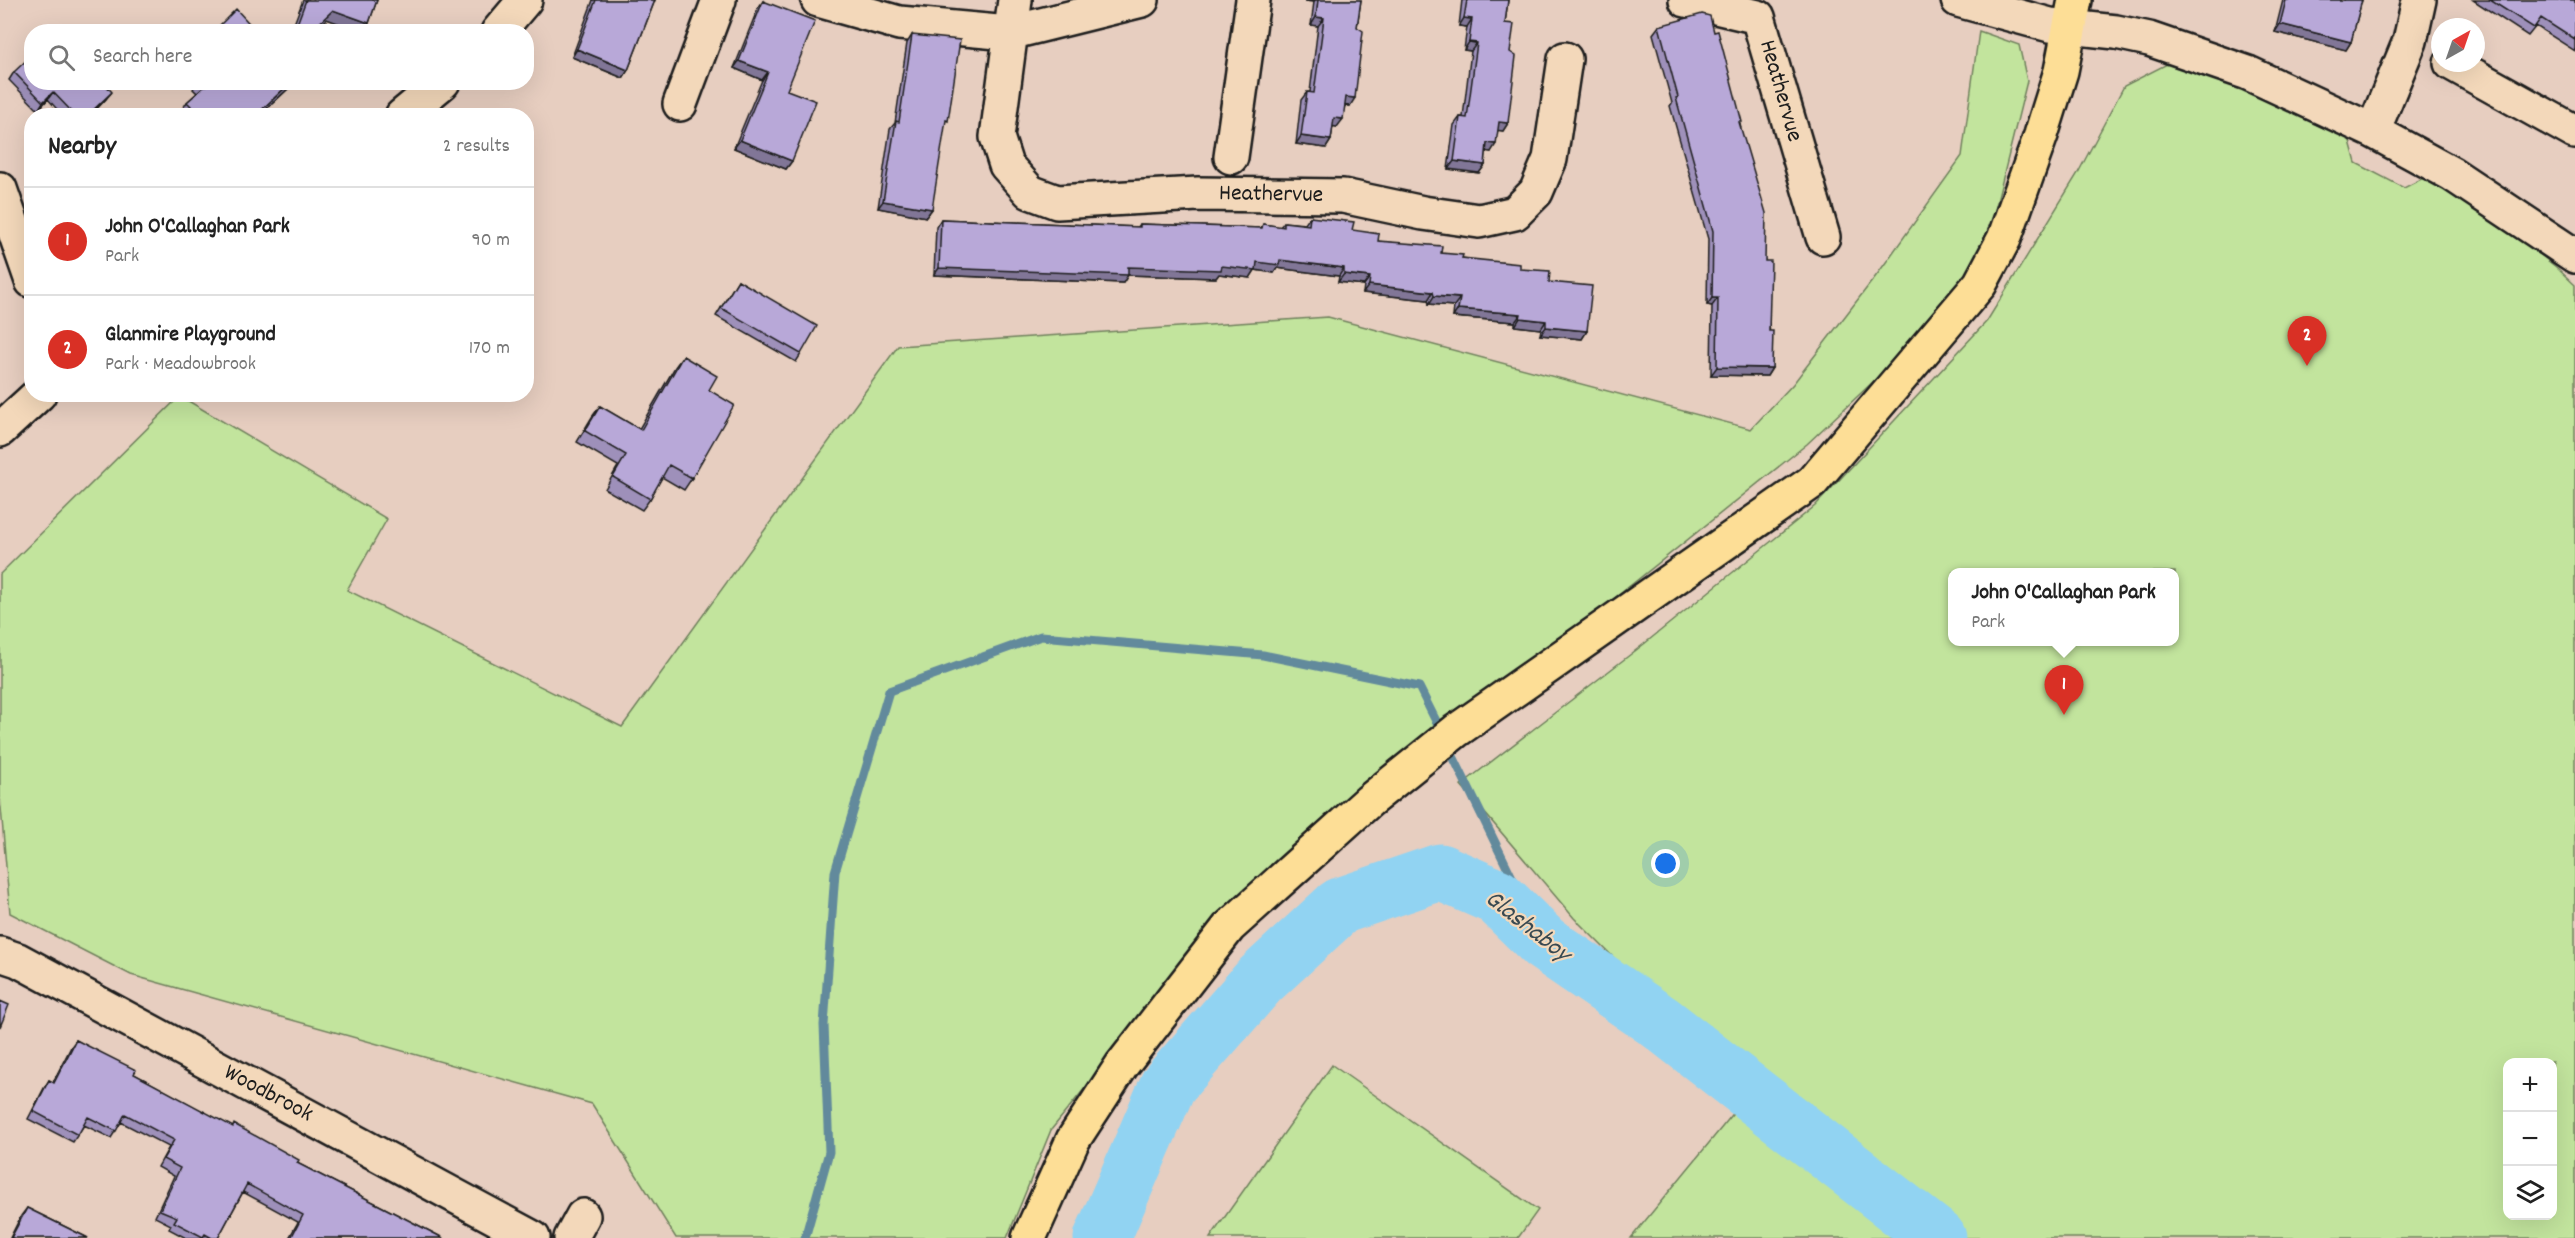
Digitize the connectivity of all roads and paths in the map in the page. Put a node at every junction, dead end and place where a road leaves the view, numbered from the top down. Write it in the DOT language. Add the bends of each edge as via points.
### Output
graph roads {
  1 [pos="525,0"];
  2 [pos="719,0"];
  3 [pos="819,0"];
  4 [pos="1015,0"];
  5 [pos="1142,0"];
  6 [pos="1253,0"];
  7 [pos="1686,0"];
  8 [pos="1958,0"];
  9 [pos="2419,0"];
  10 [pos="2073,14"];
  11 [pos="505,24"];
  12 [pos="1009,33"];
  13 [pos="2410,41"];
  14 [pos="2431,52"];
  15 [pos="1565,59"];
  16 [pos="2467,72"];
  17 [pos="433,90"];
  18 [pos="680,104"];
  19 [pos="412,108"];
  20 [pos="2373,131"];
  21 [pos="2575,132"];
  22 [pos="1231,157"];
  23 [pos="0,189"];
  24 [pos="1823,237"];
  25 [pos="2575,256"];
  26 [pos="24,258"];
  27 [pos="30,402"];
  28 [pos="0,430"];
  29 [pos="0,954"];
  30 [pos="533,1238"];
  31 [pos="1029,1238"];
  1 -- 11 [label="street"];
  2 -- 18 [label="street"];
  3 -- 12 [label="street" via="899,23"];
  4 -- 12 [label="street, Heathervue"];
  5 -- 12 [label="street"];
  6 -- 22 [label="street, Heathervue"];
  7 -- 24 [label="street, Heathervue" via="1758,17"];
  8 -- 10 [label="street" via="2028,21"];
  9 -- 13 [label="street"];
  10 -- 20 [label="street" via="2116,32 2191,52 2248,73"];
  10 -- 31 [label="main road" via="2061,71 2022,189 2004,239 1980,284 1812,482 1456,731 1369,801 1229,927 1122,1065 1073,1140"];
  12 -- 15 [label="street, Heathervue" via="997,137 1006,165 1030,192 1057,202 1198,194 1343,196 1479,221 1515,213 1536,192 1551,159"];
  13 -- 14 [label="street"];
  13 -- 20 [label="street"];
  16 -- 21 [label="street"];
  17 -- 19 [label="street"];
  20 -- 25 [label="street" via="2452,174"];
  23 -- 26 [label="street"];
  27 -- 28 [label="street"];
  29 -- 30 [label="street, Woodbrook" via="18,960"];
}
